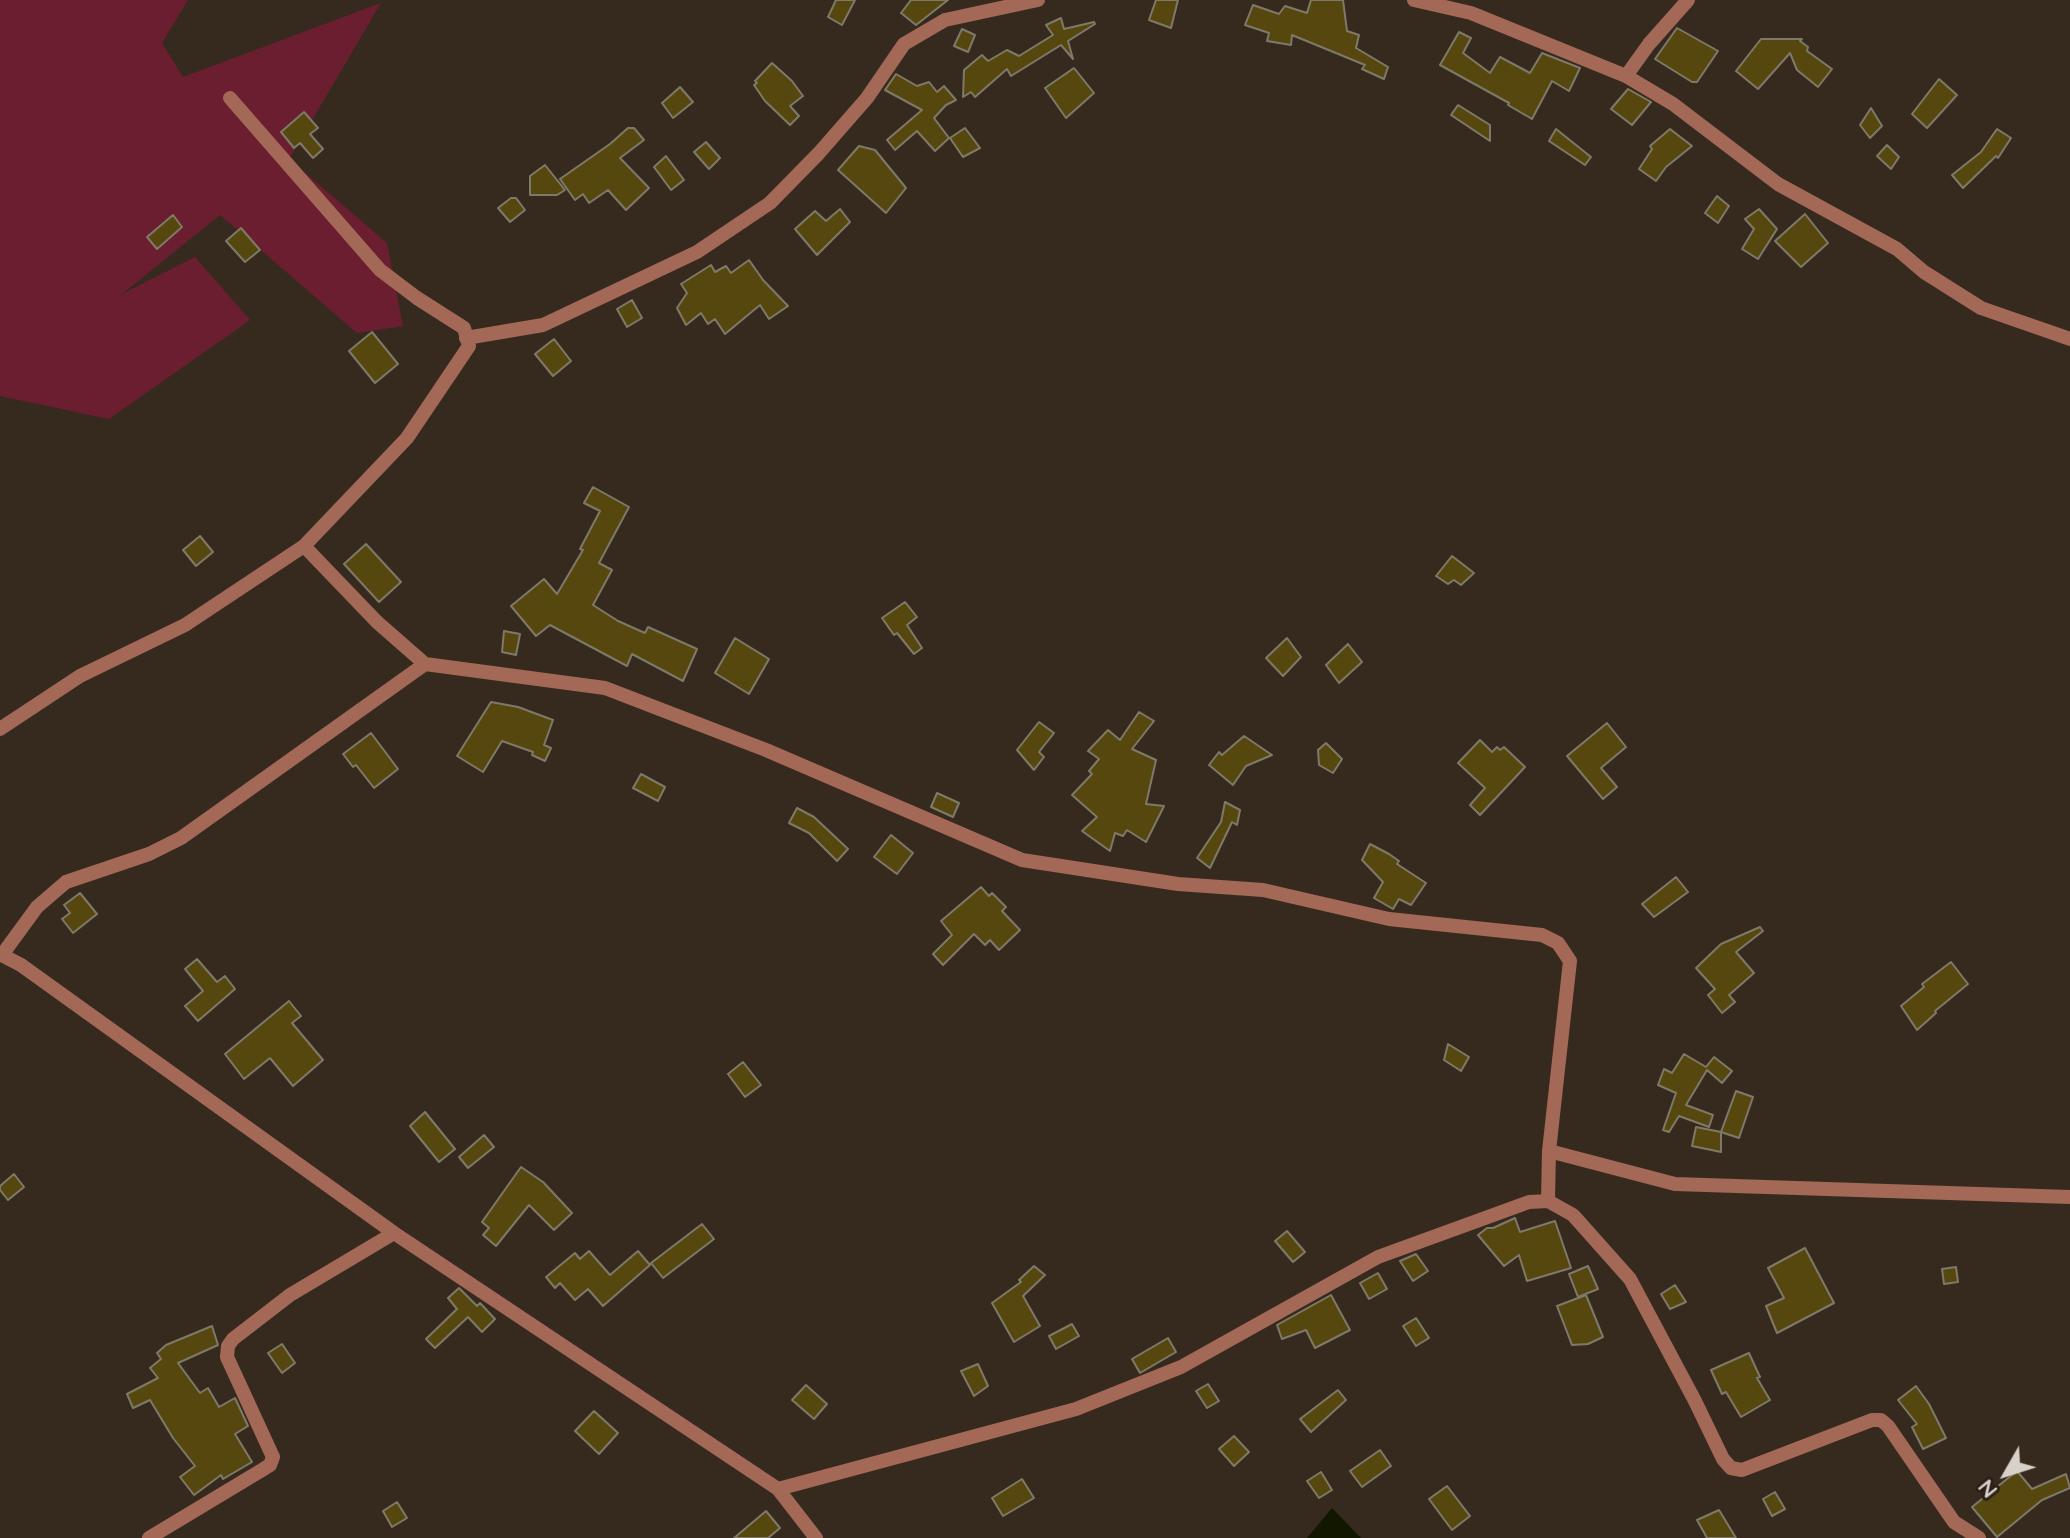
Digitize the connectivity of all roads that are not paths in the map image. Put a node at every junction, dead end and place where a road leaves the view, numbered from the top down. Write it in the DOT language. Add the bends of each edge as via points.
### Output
graph roads {
  1 [pos="1038,0"];
  2 [pos="1414,0"];
  3 [pos="1688,0"];
  4 [pos="1626,76"];
  5 [pos="230,98"];
  6 [pos="466,338"];
  7 [pos="2070,339"];
  8 [pos="304,546"];
  9 [pos="425,664"];
  10 [pos="0,729"];
  11 [pos="1,955"];
  12 [pos="1549,1151"];
  13 [pos="2070,1197"];
  14 [pos="1548,1201"];
  15 [pos="394,1233"];
  16 [pos="778,1489"];
  17 [pos="149,1538"];
  18 [pos="816,1538"];
  19 [pos="1979,1538"];
  1 -- 6 [label="street" via="945,20 904,44 867,98 790,183 770,203 697,252 543,325"];
  2 -- 4 [label="street" via="1471,13"];
  3 -- 4 [label="street"];
  4 -- 7 [label="street" via="1673,104 1778,184 1897,249 1981,308"];
  5 -- 6 [label="street" via="380,270 464,328"];
  6 -- 8 [label="street" via="469,346 407,438"];
  8 -- 9 [label="street"];
  8 -- 10 [label="street" via="185,625 80,676"];
  9 -- 11 [label="street" via="181,838 66,882 37,907"];
  9 -- 12 [label="street" via="605,688 766,750 1022,860 1178,884 1263,890 1389,919 1542,935 1558,943 1570,961"];
  11 -- 15 [label="street"];
  12 -- 13 [label="street" via="1675,1184"];
  12 -- 14 [label="street"];
  14 -- 16 [label="street" via="1529,1202 1378,1257 1181,1367 1076,1409"];
  14 -- 19 [label="street" via="1573,1215 1630,1279 1731,1468 1742,1470 1881,1420 1954,1522"];
  15 -- 16 [label="street"];
  15 -- 17 [label="street" via="290,1295 233,1339 227,1357 273,1457 270,1465"];
  16 -- 18 [label="street"];
}
